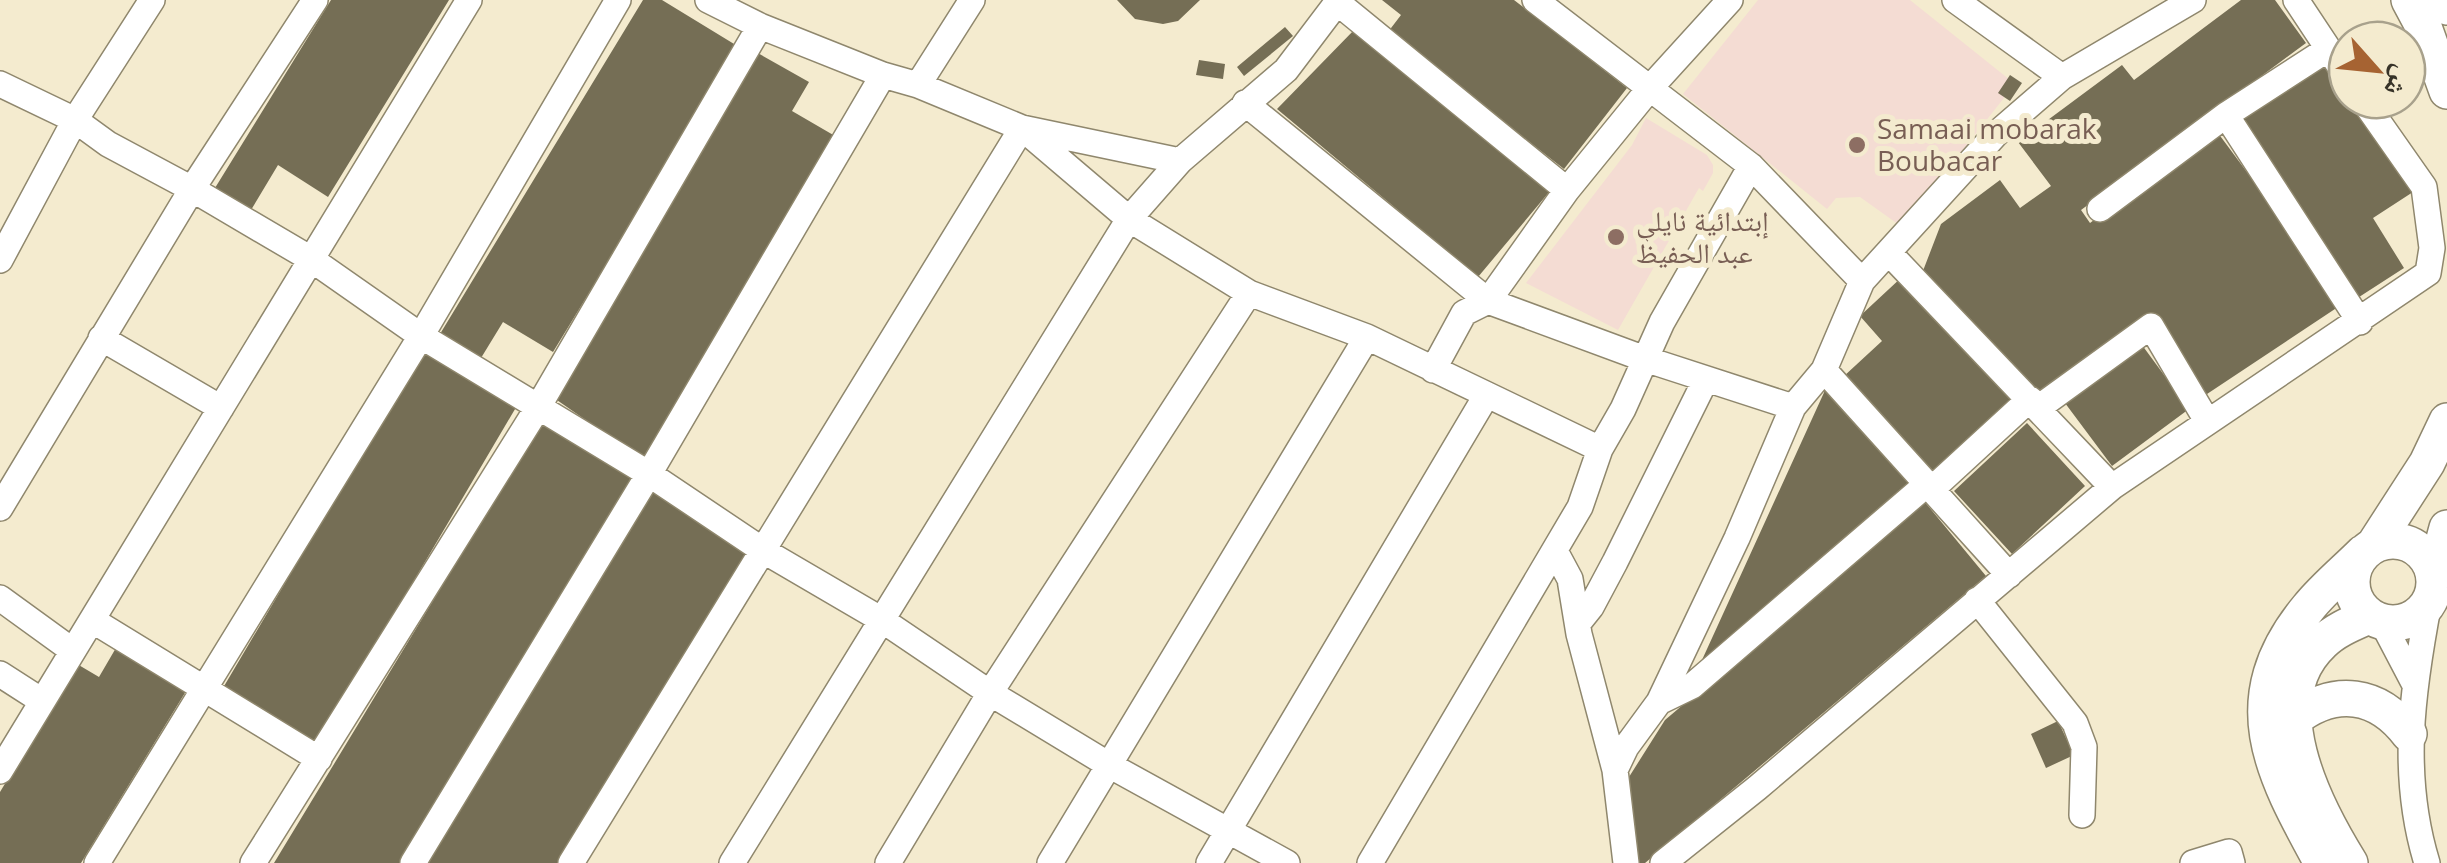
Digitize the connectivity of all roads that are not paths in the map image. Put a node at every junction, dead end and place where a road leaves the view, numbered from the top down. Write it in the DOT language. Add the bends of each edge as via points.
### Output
graph roads {
  1 [pos="152,0"];
  2 [pos="315,0"];
  3 [pos="469,0"];
  4 [pos="618,0"];
  5 [pos="708,0"];
  6 [pos="972,0"];
  7 [pos="1535,0"];
  8 [pos="1730,0"];
  9 [pos="1955,0"];
  10 [pos="2193,0"];
  11 [pos="2296,0"];
  12 [pos="2409,0"];
  13 [pos="2442,0"];
  14 [pos="1347,4"];
  15 [pos="2447,8"];
  16 [pos="760,26"];
  17 [pos="2327,47"];
  18 [pos="2327,50"];
  19 [pos="883,75"];
  20 [pos="2062,76"];
  21 [pos="0,84"];
  22 [pos="918,85"];
  23 [pos="1650,88"];
  24 [pos="2447,91"];
  25 [pos="1245,104"];
  26 [pos="2226,115"];
  27 [pos="75,120"];
  28 [pos="2377,120"];
  29 [pos="1022,128"];
  30 [pos="1180,161"];
  31 [pos="1751,166"];
  32 [pos="192,188"];
  33 [pos="1567,190"];
  34 [pos="2100,209"];
  35 [pos="1129,219"];
  36 [pos="1890,254"];
  37 [pos="311,259"];
  38 [pos="0,260"];
  39 [pos="1862,281"];
  40 [pos="1249,294"];
  41 [pos="1488,302"];
  42 [pos="2360,322"];
  43 [pos="421,336"];
  44 [pos="1366,337"];
  45 [pos="101,338"];
  46 [pos="1645,359"];
  47 [pos="1433,370"];
  48 [pos="1824,370"];
  49 [pos="1706,379"];
  50 [pos="1486,396"];
  51 [pos="2034,404"];
  52 [pos="1793,407"];
  53 [pos="221,408"];
  54 [pos="537,409"];
  55 [pos="2207,420"];
  56 [pos="2447,420"];
  57 [pos="1600,449"];
  58 [pos="649,474"];
  59 [pos="1929,486"];
  60 [pos="2112,487"];
  61 [pos="0,508"];
  62 [pos="2447,528"];
  63 [pos="2369,549"];
  64 [pos="764,551"];
  65 [pos="1555,551"];
  66 [pos="2009,575"];
  67 [pos="2432,589"];
  68 [pos="0,598"];
  69 [pos="1976,600"];
  70 [pos="2375,619"];
  71 [pos="92,620"];
  72 [pos="882,620"];
  73 [pos="1579,622"];
  74 [pos="73,651"];
  75 [pos="0,674"];
  76 [pos="2414,682"];
  77 [pos="205,688"];
  78 [pos="990,693"];
  79 [pos="42,701"];
  80 [pos="1659,702"];
  81 [pos="2294,719"];
  82 [pos="2409,734"];
  83 [pos="319,760"];
  84 [pos="1108,766"];
  85 [pos="1615,770"];
  86 [pos="0,771"];
  87 [pos="2082,815"];
  88 [pos="1228,830"];
  89 [pos="97,863"];
  90 [pos="253,863"];
  91 [pos="413,863"];
  92 [pos="571,863"];
  93 [pos="732,863"];
  94 [pos="888,863"];
  95 [pos="1050,863"];
  96 [pos="1208,863"];
  97 [pos="1287,863"];
  98 [pos="1370,863"];
  99 [pos="1626,863"];
  100 [pos="1663,863"];
  101 [pos="2193,863"];
  102 [pos="2232,863"];
  103 [pos="2322,863"];
  104 [pos="2350,863"];
  105 [pos="2426,863"];
  1 -- 27 [label="street"];
  2 -- 32 [label="street"];
  3 -- 37 [label="street"];
  4 -- 43 [label="street"];
  5 -- 16 [label="street"];
  6 -- 22 [label="street"];
  7 -- 23 [label="street"];
  8 -- 23 [label="street"];
  9 -- 20 [label="street"];
  10 -- 20 [label="street"];
  11 -- 17 [label="street"];
  12 -- 24 [label="highway"];
  13 -- 15 [label="highway"];
  14 -- 25 [label="street"];
  14 -- 33 [label="street"];
  16 -- 19 [label="street"];
  16 -- 54 [label="street"];
  18 -- 26 [label="street"];
  19 -- 22 [label="street"];
  19 -- 58 [label="street"];
  20 -- 36 [label="street" via="1995,135"];
  21 -- 27 [label="street"];
  22 -- 29 [label="street"];
  23 -- 31 [label="street"];
  23 -- 33 [label="street"];
  25 -- 30 [label="street"];
  25 -- 41 [label="street"];
  26 -- 34 [label="street"];
  26 -- 42 [label="street"];
  27 -- 32 [label="street"];
  27 -- 38 [label="street"];
  28 -- 42 [label="street" via="2424,187 2432,248 2428,273"];
  29 -- 30 [label="street"];
  29 -- 35 [label="street"];
  29 -- 64 [label="street"];
  30 -- 35 [label="street"];
  31 -- 39 [label="street"];
  31 -- 46 [label="street"];
  32 -- 37 [label="street"];
  32 -- 45 [label="street"];
  33 -- 41 [label="street"];
  35 -- 40 [label="street"];
  35 -- 72 [label="street"];
  36 -- 39 [label="street"];
  36 -- 51 [label="street"];
  37 -- 43 [label="street"];
  37 -- 53 [label="street"];
  39 -- 48 [label="street"];
  40 -- 44 [label="street"];
  40 -- 78 [label="street"];
  41 -- 46 [label="street"];
  41 -- 47 [label="street" via="1464,313"];
  42 -- 55 [label="street"];
  43 -- 54 [label="street"];
  43 -- 77 [label="street"];
  44 -- 47 [label="street"];
  44 -- 84 [label="street"];
  45 -- 53 [label="street"];
  45 -- 61 [label="street"];
  46 -- 49 [label="street"];
  46 -- 57 [label="street"];
  47 -- 50 [label="street"];
  48 -- 52 [label="street"];
  48 -- 59 [label="street"];
  49 -- 52 [label="street"];
  49 -- 73 [label="street"];
  50 -- 57 [label="street"];
  50 -- 88 [label="street"];
  51 -- 55 [label="street" via="2152,326"];
  51 -- 59 [label="street"];
  51 -- 60 [label="street"];
  52 -- 80 [label="street"];
  53 -- 71 [label="street"];
  54 -- 58 [label="street"];
  54 -- 83 [label="street"];
  55 -- 60 [label="street"];
  56 -- 63 [label="highway" via="2427,463"];
  57 -- 65 [label="street" via="1580,507"];
  58 -- 64 [label="street"];
  58 -- 91 [label="street"];
  59 -- 66 [label="street"];
  59 -- 80 [label="street" via="1692,686"];
  60 -- 66 [label="street"];
  62 -- 67 [label="highway"];
  63 -- 67 [label="highway" via="2386,540 2412,545 2423,553"];
  63 -- 70 [label="highway" via="2355,565 2353,593"];
  63 -- 103 [label="highway" via="2295,624 2264,696 2264,730 2288,802"];
  64 -- 72 [label="street"];
  64 -- 92 [label="street"];
  65 -- 73 [label="street" via="1570,579"];
  65 -- 98 [label="street"];
  66 -- 69 [label="street"];
  67 -- 70 [label="highway" via="2410,620"];
  67 -- 76 [label="street"];
  68 -- 74 [label="street"];
  69 -- 87 [label="street" via="2076,723 2084,746"];
  69 -- 100 [label="street"];
  70 -- 76 [label="street"];
  70 -- 81 [label="highway" via="2336,633 2310,658 2294,694"];
  71 -- 74 [label="street"];
  71 -- 77 [label="street"];
  72 -- 78 [label="street"];
  72 -- 93 [label="street"];
  73 -- 85 [label="street"];
  74 -- 79 [label="street"];
  75 -- 79 [label="street"];
  76 -- 82 [label="street"];
  77 -- 83 [label="street"];
  77 -- 89 [label="street"];
  78 -- 84 [label="street"];
  78 -- 94 [label="street"];
  79 -- 86 [label="street"];
  80 -- 85 [label="street"];
  81 -- 82 [label="highway" via="2327,699 2365,699"];
  81 -- 104 [label="highway" via="2307,778"];
  82 -- 105 [label="street" via="2415,824"];
  83 -- 90 [label="street"];
  84 -- 88 [label="street"];
  84 -- 95 [label="street"];
  85 -- 99 [label="street"];
  88 -- 96 [label="street"];
  88 -- 97 [label="street"];
  101 -- 102 [label="street" via="2229,852"];
}
